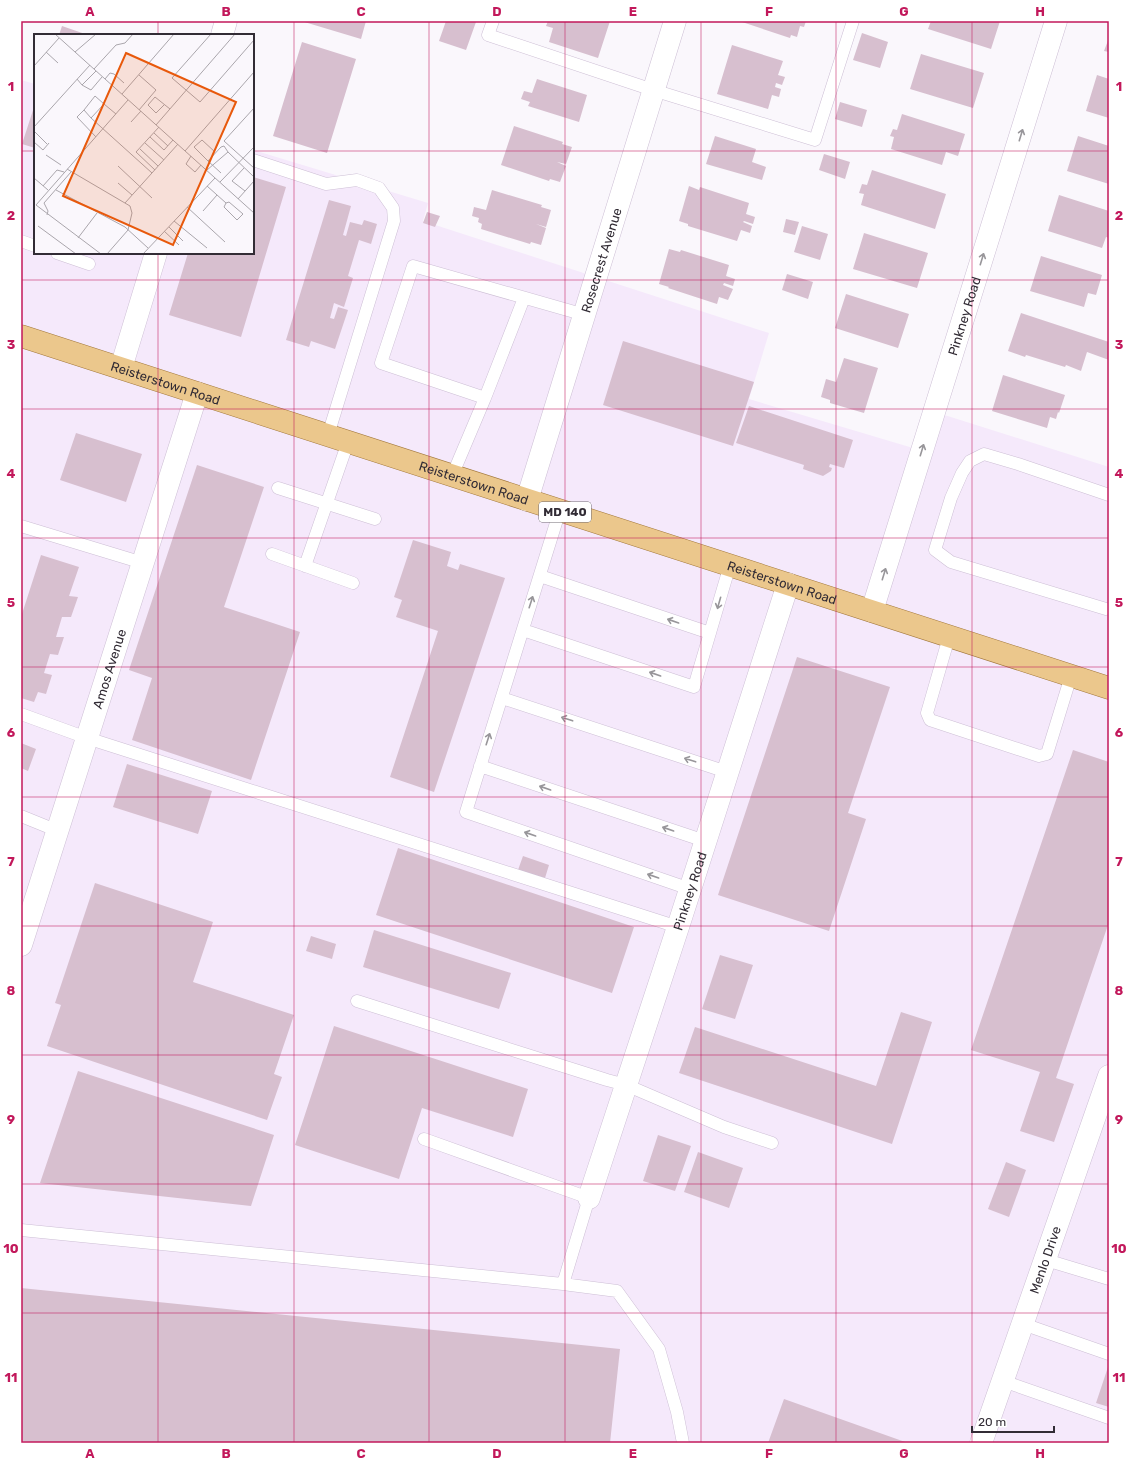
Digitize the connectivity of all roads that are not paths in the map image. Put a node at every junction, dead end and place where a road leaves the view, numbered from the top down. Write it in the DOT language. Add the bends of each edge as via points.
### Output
graph roads {
  1 [pos="226,21"];
  2 [pos="493,21"];
  3 [pos="675,21"];
  4 [pos="853,21"];
  5 [pos="1056,21"];
  6 [pos="222,34"];
  7 [pos="653,90"];
  8 [pos="254,160"];
  9 [pos="21,241"];
  10 [pos="34,246"];
  11 [pos="60,254"];
  12 [pos="156,254"];
  13 [pos="89,264"];
  14 [pos="524,298"];
  15 [pos="584,315"];
  16 [pos="21,336"];
  17 [pos="121,368"];
  18 [pos="197,393"];
  19 [pos="485,398"];
  20 [pos="338,438"];
  21 [pos="452,476"];
  22 [pos="278,488"];
  23 [pos="1109,495"];
  24 [pos="527,500"];
  25 [pos="326,504"];
  26 [pos="560,510"];
  27 [pos="375,519"];
  28 [pos="21,526"];
  29 [pos="272,554"];
  30 [pos="143,564"];
  31 [pos="730,565"];
  32 [pos="305,566"];
  33 [pos="540,576"];
  34 [pos="353,583"];
  35 [pos="788,584"];
  36 [pos="1108,606"];
  37 [pos="872,611"];
  38 [pos="523,630"];
  39 [pos="710,633"];
  40 [pos="949,636"];
  41 [pos="1071,676"];
  42 [pos="1109,688"];
  43 [pos="502,698"];
  44 [pos="21,714"];
  45 [pos="87,738"];
  46 [pos="480,766"];
  47 [pos="727,772"];
  48 [pos="21,816"];
  49 [pos="58,831"];
  50 [pos="705,842"];
  51 [pos="690,889"];
  52 [pos="678,927"];
  53 [pos="21,945"];
  54 [pos="358,1001"];
  55 [pos="1108,1081"];
  56 [pos="626,1085"];
  57 [pos="424,1139"];
  58 [pos="772,1144"];
  59 [pos="589,1198"];
  60 [pos="21,1230"];
  61 [pos="1046,1260"];
  62 [pos="1109,1279"];
  63 [pos="563,1284"];
  64 [pos="1023,1324"];
  65 [pos="1109,1354"];
  66 [pos="1003,1381"];
  67 [pos="1109,1418"];
  68 [pos="683,1443"];
  69 [pos="981,1443"];
  1 -- 6 [label="street"];
  2 -- 7 [label="lane" via="488,35"];
  3 -- 7 [label="street, Rosecrest Avenue"];
  4 -- 7 [label="lane" via="815,140"];
  37 -- 5 [label="street, Pinkney Road, one-way"];
  7 -- 15 [label="street, Rosecrest Avenue"];
  8 -- 20 [label="lane" via="326,184 357,180 379,188 393,208 394,221"];
  9 -- 10 [label="lane"];
  11 -- 13 [label="lane"];
  12 -- 17 [label="street"];
  14 -- 15 [label="lane"];
  14 -- 19 [label="lane"];
  14 -- 19 [label="lane" via="413,266 381,363"];
  15 -- 24 [label="street, Rosecrest Avenue"];
  16 -- 17 [label="main road, Reisterstown Road / MD 140"];
  17 -- 18 [label="main road, Reisterstown Road / MD 140"];
  18 -- 20 [label="main road, Reisterstown Road / MD 140"];
  18 -- 30 [label="street, Amos Avenue"];
  19 -- 21 [label="lane"];
  20 -- 21 [label="main road, Reisterstown Road / MD 140"];
  20 -- 25 [label="lane"];
  21 -- 24 [label="main road, Reisterstown Road / MD 140"];
  22 -- 25 [label="lane"];
  23 -- 36 [label="lane" via="984,454 970,461 962,473 950,498 935,550 951,562"];
  24 -- 26 [label="main road, Reisterstown Road / MD 140"];
  25 -- 27 [label="lane"];
  25 -- 32 [label="lane"];
  26 -- 31 [label="main road, Reisterstown Road / MD 140"];
  26 -- 33 [label="lane"];
  28 -- 30 [label="lane"];
  29 -- 32 [label="lane"];
  30 -- 45 [label="street, Amos Avenue"];
  31 -- 35 [label="main road, Reisterstown Road / MD 140"];
  31 -- 39 [label="lane, one-way"];
  32 -- 34 [label="lane"];
  38 -- 33 [label="lane, one-way"];
  39 -- 33 [label="lane, one-way"];
  35 -- 37 [label="main road, Reisterstown Road / MD 140"];
  35 -- 47 [label="street, Pinkney Road"];
  37 -- 40 [label="main road, Reisterstown Road / MD 140"];
  39 -- 38 [label="lane, one-way" via="694,687"];
  38 -- 43 [label="lane"];
  40 -- 41 [label="main road, Reisterstown Road / MD 140"];
  40 -- 41 [label="lane" via="928,713 930,720 1039,756 1047,754"];
  41 -- 42 [label="main road, Reisterstown Road / MD 140"];
  46 -- 43 [label="lane, one-way"];
  47 -- 43 [label="lane, one-way"];
  44 -- 45 [label="lane"];
  45 -- 49 [label="street, Amos Avenue"];
  45 -- 52 [label="lane"];
  50 -- 46 [label="lane, one-way"];
  51 -- 46 [label="lane, one-way" via="466,812"];
  47 -- 50 [label="street, Pinkney Road"];
  48 -- 49 [label="lane"];
  49 -- 53 [label="street, Amos Avenue"];
  50 -- 51 [label="street, Pinkney Road"];
  51 -- 52 [label="street, Pinkney Road"];
  52 -- 56 [label="street, Pinkney Road"];
  54 -- 56 [label="lane"];
  55 -- 61 [label="street, Menlo Drive"];
  56 -- 58 [label="lane" via="724,1127"];
  56 -- 59 [label="street, Pinkney Road"];
  57 -- 59 [label="lane"];
  59 -- 63 [label="lane"];
  60 -- 63 [label="lane"];
  61 -- 62 [label="lane"];
  61 -- 64 [label="street, Menlo Drive"];
  63 -- 68 [label="lane" via="617,1291 659,1349"];
  64 -- 65 [label="lane"];
  64 -- 66 [label="street, Menlo Drive"];
  66 -- 67 [label="lane"];
  66 -- 69 [label="street, Menlo Drive"];
}
